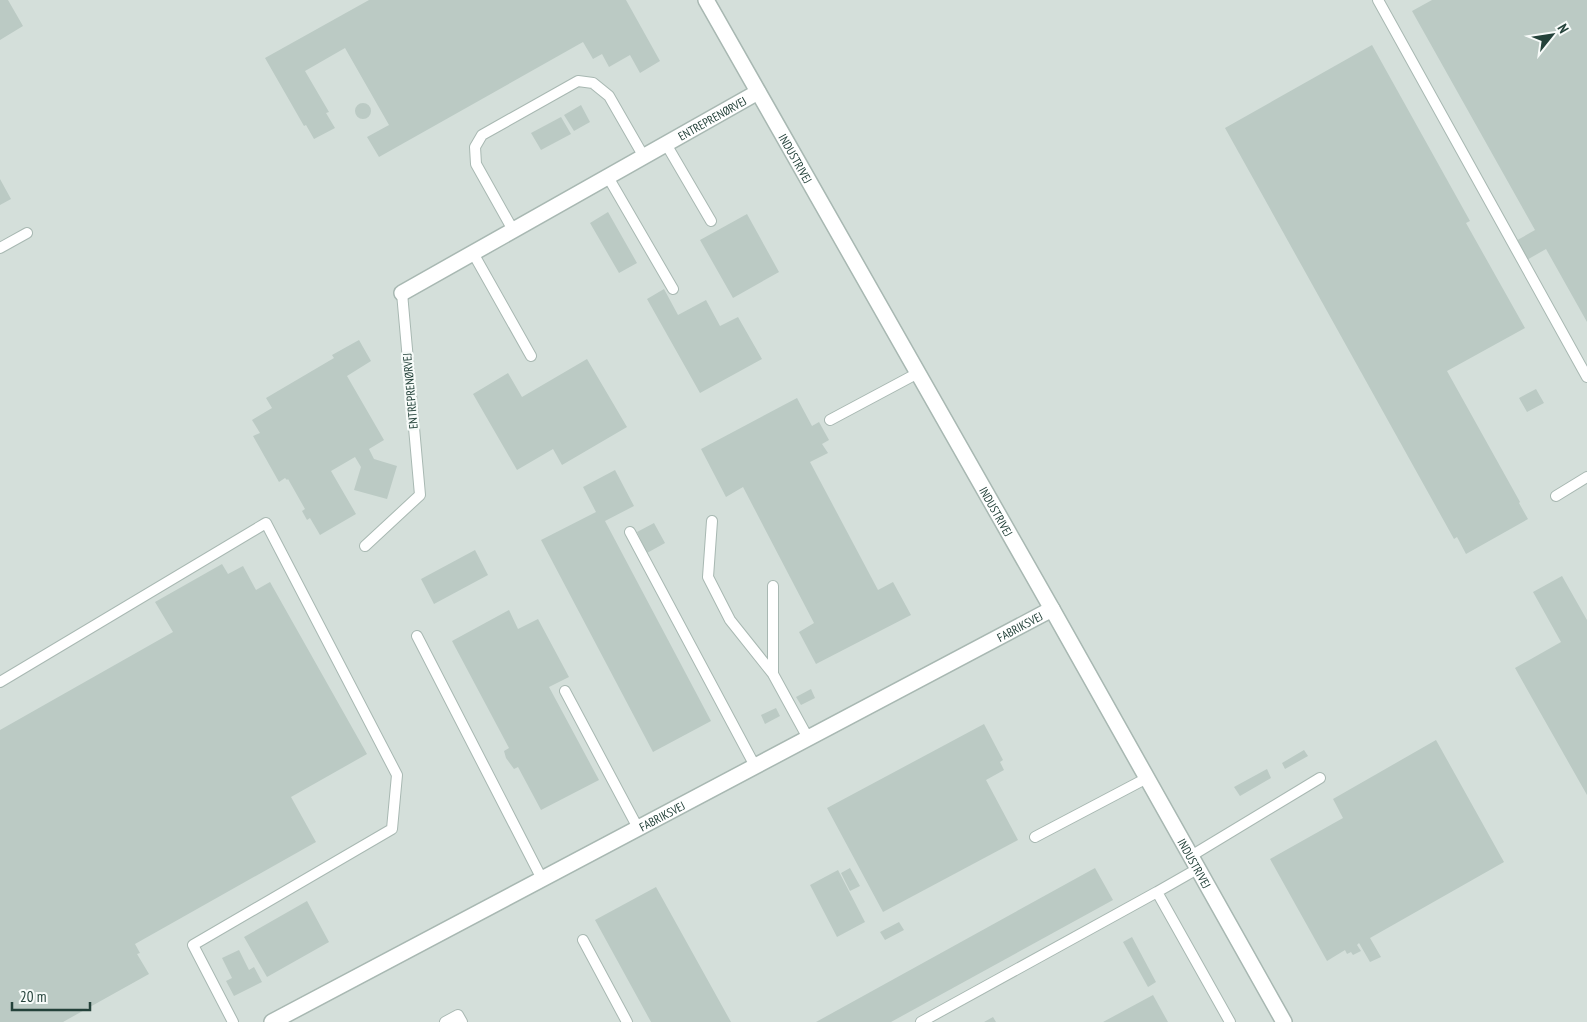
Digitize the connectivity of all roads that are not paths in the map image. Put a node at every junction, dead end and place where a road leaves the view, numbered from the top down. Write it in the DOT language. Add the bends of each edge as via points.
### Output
graph roads {
  1 [pos="706,0"];
  2 [pos="1378,0"];
  3 [pos="758,92"];
  4 [pos="666,144"];
  5 [pos="644,157"];
  6 [pos="608,177"];
  7 [pos="711,222"];
  8 [pos="513,230"];
  9 [pos="27,233"];
  10 [pos="0,248"];
  11 [pos="473,253"];
  12 [pos="673,289"];
  13 [pos="402,293"];
  14 [pos="531,356"];
  15 [pos="918,373"];
  16 [pos="1587,377"];
  17 [pos="830,420"];
  18 [pos="1587,477"];
  19 [pos="1556,496"];
  20 [pos="712,521"];
  21 [pos="630,532"];
  22 [pos="365,546"];
  23 [pos="773,586"];
  24 [pos="1052,609"];
  25 [pos="417,636"];
  26 [pos="773,674"];
  27 [pos="0,682"];
  28 [pos="565,691"];
  29 [pos="808,738"];
  30 [pos="755,766"];
  31 [pos="1147,778"];
  32 [pos="1320,778"];
  33 [pos="638,828"];
  34 [pos="1035,837"];
  35 [pos="1195,862"];
  36 [pos="542,879"];
  37 [pos="1157,892"];
  38 [pos="583,940"];
  39 [pos="233,1022"];
  40 [pos="272,1022"];
  41 [pos="445,1022"];
  42 [pos="462,1022"];
  43 [pos="627,1022"];
  44 [pos="921,1022"];
  45 [pos="1230,1022"];
  46 [pos="1284,1022"];
  1 -- 3 [label="street, INDUSTRIVEJ"];
  2 -- 16 [label="lane"];
  3 -- 4 [label="street, ENTREPRENØRVEJ"];
  3 -- 15 [label="street, INDUSTRIVEJ"];
  4 -- 5 [label="street, ENTREPRENØRVEJ"];
  4 -- 7 [label="lane, ENTREPRENØRVEJ"];
  5 -- 6 [label="street, ENTREPRENØRVEJ"];
  5 -- 8 [label="lane" via="609,96 593,83 578,81 482,135 475,147 476,164"];
  6 -- 8 [label="street, ENTREPRENØRVEJ"];
  6 -- 12 [label="lane"];
  8 -- 11 [label="street, ENTREPRENØRVEJ"];
  9 -- 10 [label="lane"];
  11 -- 13 [label="street, ENTREPRENØRVEJ"];
  11 -- 14 [label="lane"];
  13 -- 22 [label="lane, ENTREPRENØRVEJ" via="420,495"];
  15 -- 17 [label="lane"];
  15 -- 24 [label="street, INDUSTRIVEJ"];
  18 -- 19 [label="lane"];
  20 -- 26 [label="lane" via="708,576 730,620"];
  21 -- 30 [label="lane"];
  23 -- 26 [label="lane"];
  24 -- 29 [label="street, FABRIKSVEJ"];
  24 -- 31 [label="street, INDUSTRIVEJ"];
  25 -- 36 [label="lane"];
  26 -- 29 [label="lane"];
  27 -- 39 [label="lane" via="266,523 398,775 392,829 193,945"];
  28 -- 33 [label="lane"];
  29 -- 30 [label="street, FABRIKSVEJ"];
  30 -- 33 [label="street, FABRIKSVEJ"];
  31 -- 34 [label="lane"];
  31 -- 35 [label="street, INDUSTRIVEJ"];
  32 -- 35 [label="lane"];
  33 -- 36 [label="street, FABRIKSVEJ"];
  35 -- 37 [label="lane"];
  35 -- 46 [label="street, INDUSTRIVEJ"];
  36 -- 40 [label="street, FABRIKSVEJ"];
  37 -- 44 [label="lane"];
  37 -- 45 [label="lane"];
  38 -- 43 [label="lane"];
  41 -- 42 [label="lane" via="458,1015"];
}
